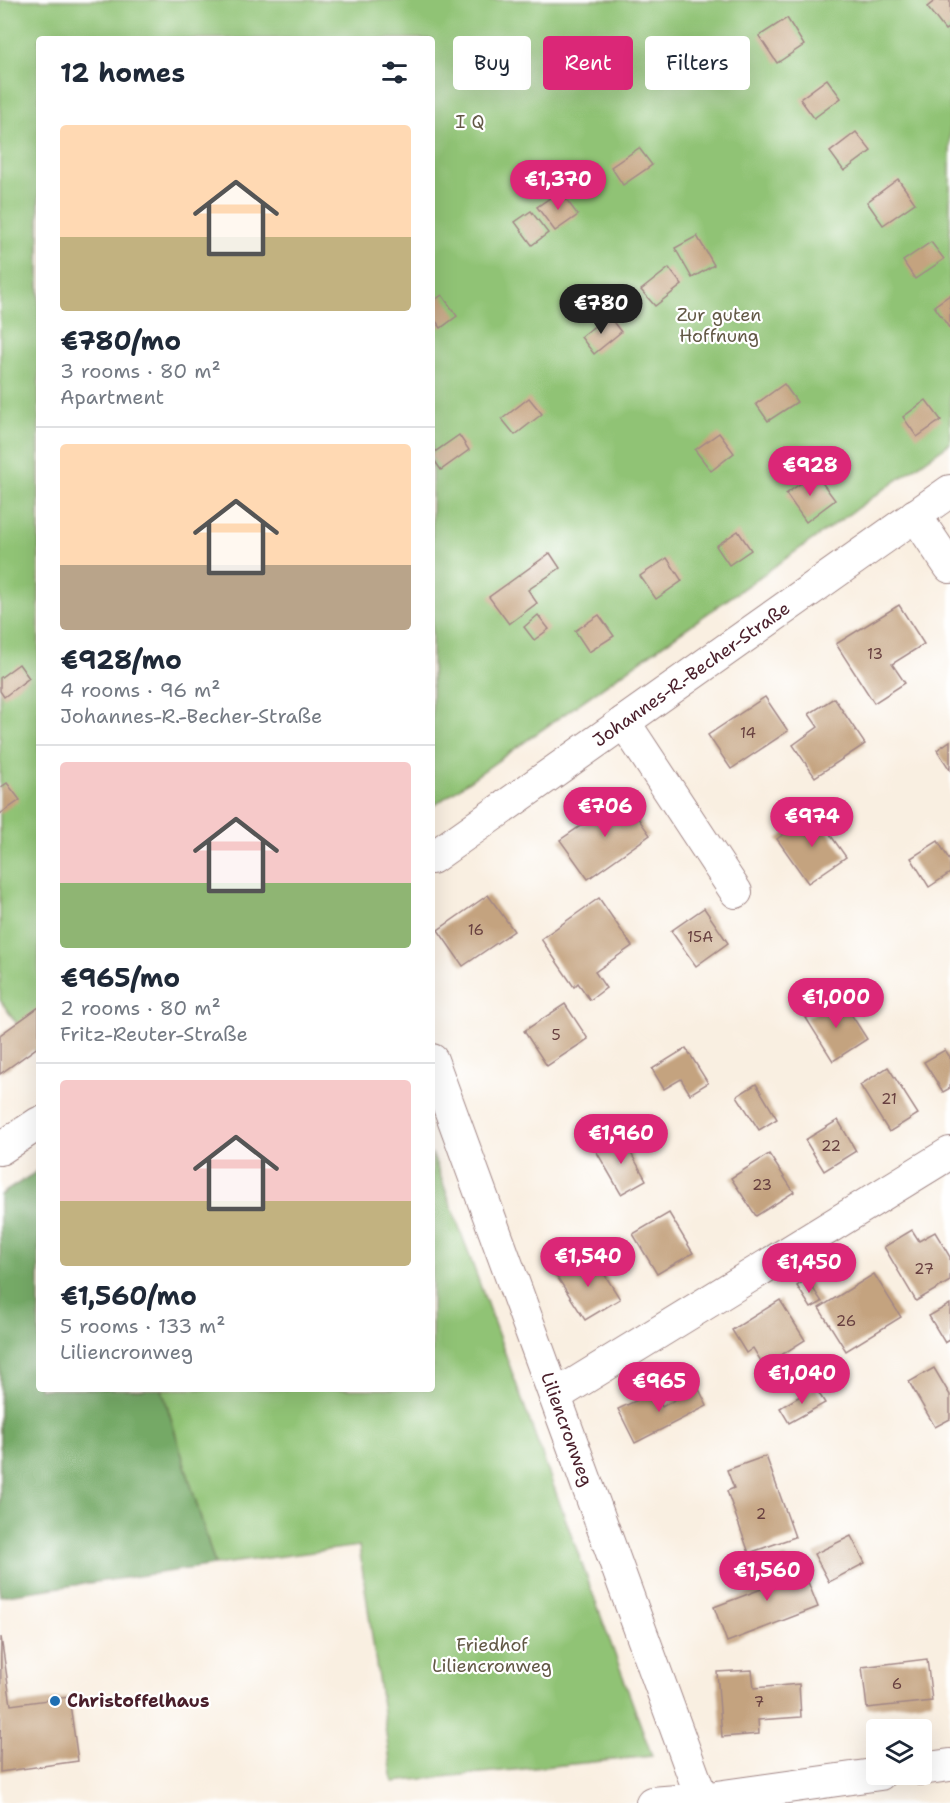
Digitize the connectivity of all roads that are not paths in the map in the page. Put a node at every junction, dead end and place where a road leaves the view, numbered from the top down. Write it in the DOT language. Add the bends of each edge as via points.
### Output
graph roads {
  1 [pos="950,490"];
  2 [pos="915,515"];
  3 [pos="950,567"];
  4 [pos="624,722"];
  5 [pos="435,856"];
  6 [pos="736,892"];
  7 [pos="435,1068"];
  8 [pos="36,1125"];
  9 [pos="0,1149"];
  10 [pos="950,1153"];
  11 [pos="555,1396"];
  12 [pos="950,1765"];
  13 [pos="932,1767"];
  14 [pos="866,1776"];
  15 [pos="702,1799"];
  16 [pos="652,1803"];
  1 -- 2 [label="street, Johannes-R.-Becher-Straße"];
  2 -- 3 [label="street"];
  2 -- 4 [label="street, Johannes-R.-Becher-Straße"];
  4 -- 5 [label="street, Johannes-R.-Becher-Straße"];
  4 -- 6 [label="street"];
  7 -- 11 [label="street, Liliencronweg"];
  8 -- 9 [label="street"];
  10 -- 11 [label="street"];
  11 -- 15 [label="street, Liliencronweg"];
  12 -- 13 [label="street"];
  14 -- 15 [label="street"];
  15 -- 16 [label="street"];
}
